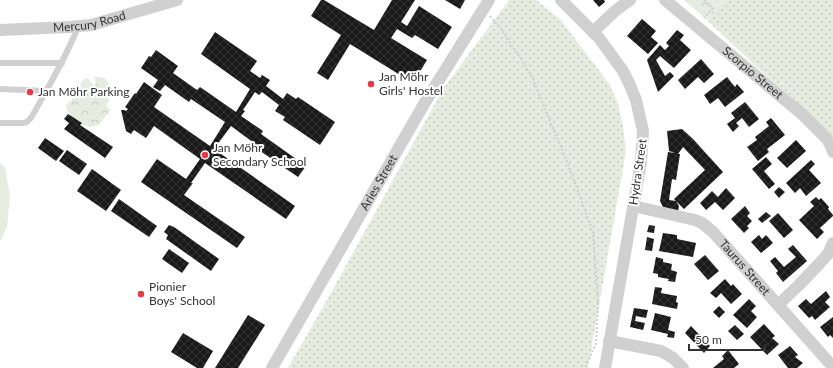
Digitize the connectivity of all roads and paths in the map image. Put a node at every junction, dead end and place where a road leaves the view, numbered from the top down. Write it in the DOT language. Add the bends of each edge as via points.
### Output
graph roads {
  1 [pos="177,0"];
  2 [pos="561,0"];
  3 [pos="630,0"];
  4 [pos="665,0"];
  5 [pos="704,0"];
  6 [pos="486,4"];
  7 [pos="78,27"];
  8 [pos="697,27"];
  9 [pos="0,30"];
  10 [pos="593,32"];
  11 [pos="62,62"];
  12 [pos="0,63"];
  13 [pos="0,89"];
  14 [pos="47,91"];
  15 [pos="0,123"];
  16 [pos="833,152"];
  17 [pos="633,206"];
  18 [pos="833,243"];
  19 [pos="778,305"];
  20 [pos="610,341"];
  21 [pos="833,367"];
  22 [pos="272,368"];
  23 [pos="586,368"];
  24 [pos="605,368"];
  25 [pos="683,368"];
  1 -- 7 [label="street, Mercury Road"];
  2 -- 10 [label="street, Hydra Street"];
  3 -- 10 [label="street"];
  4 -- 8 [label="street, Scorpio Street"];
  5 -- 8 [label="path" via="713,8"];
  6 -- 22 [label="street, Aries Street" via="424,104"];
  6 -- 23 [label="path" via="530,73 566,158 593,232 598,305 596,343"];
  7 -- 9 [label="street, Mercury Road"];
  7 -- 11 [label="lane"];
  8 -- 16 [label="street, Scorpio Street" via="803,115 826,138"];
  10 -- 17 [label="street, Hydra Street" via="623,71 636,100 643,131"];
  11 -- 12 [label="lane"];
  11 -- 14 [label="lane"];
  13 -- 14 [label="lane"];
  14 -- 15 [label="lane" via="27,122"];
  17 -- 19 [label="street, Taurus Street" via="687,218 702,224 713,232"];
  17 -- 20 [label="street, Hydra Street"];
  18 -- 19 [label="street" via="828,254"];
  19 -- 21 [label="street, Taurus Street"];
  20 -- 24 [label="street, Hydra Street"];
  20 -- 25 [label="street" via="662,351"];
}
